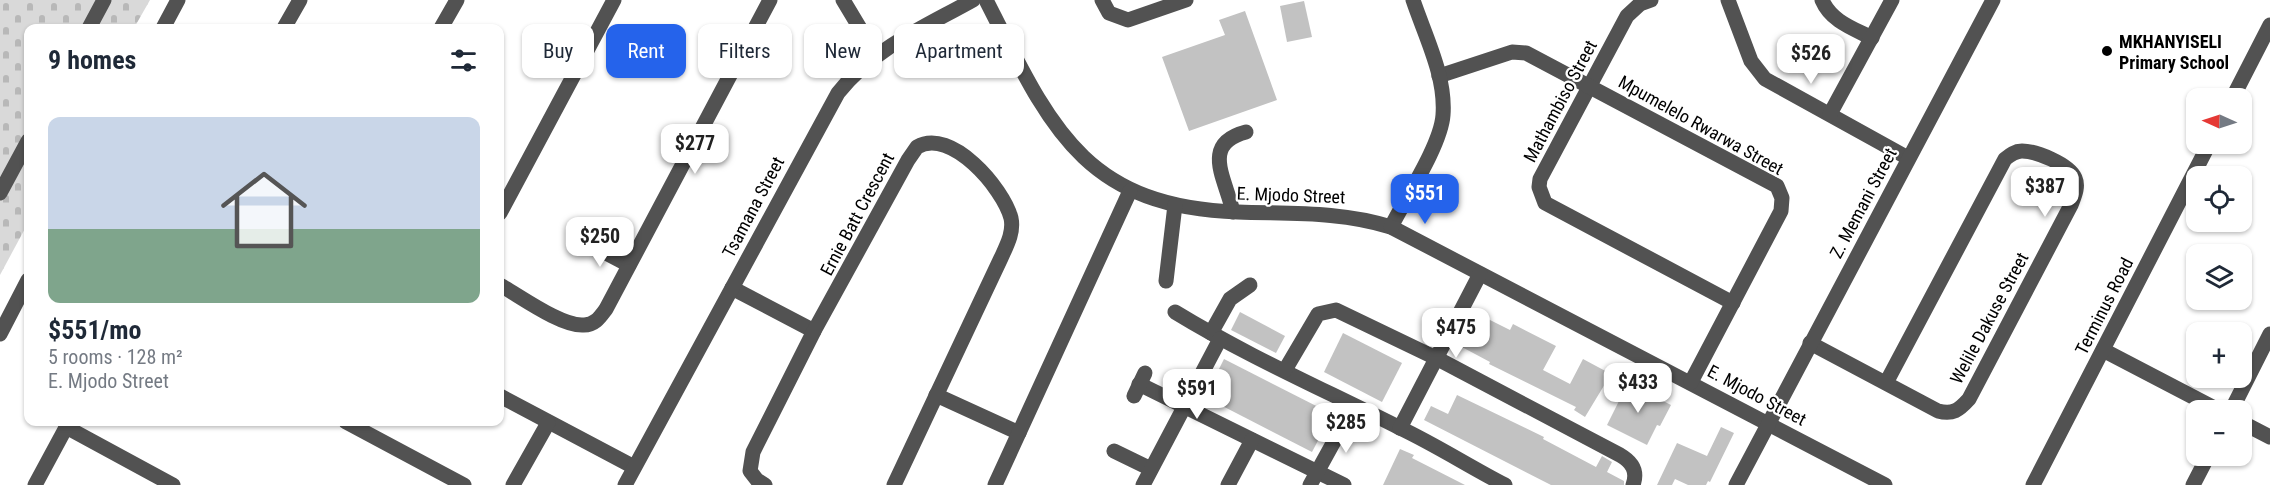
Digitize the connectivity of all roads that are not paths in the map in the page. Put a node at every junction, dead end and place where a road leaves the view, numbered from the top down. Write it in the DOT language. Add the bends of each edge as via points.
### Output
graph roads {
  1 [pos="104,0"];
  2 [pos="178,0"];
  3 [pos="300,0"];
  4 [pos="457,0"];
  5 [pos="614,0"];
  6 [pos="770,0"];
  7 [pos="843,0"];
  8 [pos="973,0"];
  9 [pos="986,0"];
  10 [pos="1102,0"];
  11 [pos="1186,0"];
  12 [pos="1413,0"];
  13 [pos="1651,0"];
  14 [pos="1728,0"];
  15 [pos="1821,0"];
  16 [pos="1892,0"];
  17 [pos="1993,0"];
  18 [pos="91,24"];
  19 [pos="165,24"];
  20 [pos="286,24"];
  21 [pos="443,24"];
  22 [pos="857,24"];
  23 [pos="2270,25"];
  24 [pos="1872,38"];
  25 [pos="882,52"];
  26 [pos="2263,53"];
  27 [pos="1439,75"];
  28 [pos="849,78"];
  29 [pos="1590,87"];
  30 [pos="2239,88"];
  31 [pos="1830,114"];
  32 [pos="1246,132"];
  33 [pos="24,148"];
  34 [pos="2204,154"];
  35 [pos="1908,158"];
  36 [pos="1130,191"];
  37 [pos="0,193"];
  38 [pos="1175,205"];
  39 [pos="504,206"];
  40 [pos="1233,212"];
  41 [pos="1391,227"];
  42 [pos="587,243"];
  43 [pos="629,265"];
  44 [pos="1480,274"];
  45 [pos="1166,281"];
  46 [pos="1250,285"];
  47 [pos="504,287"];
  48 [pos="24,288"];
  49 [pos="732,288"];
  50 [pos="1733,303"];
  51 [pos="1175,313"];
  52 [pos="814,331"];
  53 [pos="0,334"];
  54 [pos="2270,334"];
  55 [pos="1215,336"];
  56 [pos="1810,343"];
  57 [pos="2103,350"];
  58 [pos="1438,359"];
  59 [pos="1285,370"];
  60 [pos="1691,382"];
  61 [pos="1886,382"];
  62 [pos="1139,384"];
  63 [pos="936,395"];
  64 [pos="504,398"];
  65 [pos="2199,400"];
  66 [pos="2237,400"];
  67 [pos="1185,407"];
  68 [pos="1353,407"];
  69 [pos="548,423"];
  70 [pos="1767,424"];
  71 [pos="66,426"];
  72 [pos="70,426"];
  73 [pos="353,426"];
  74 [pos="1400,428"];
  75 [pos="2252,428"];
  76 [pos="1019,433"];
  77 [pos="2270,437"];
  78 [pos="1252,440"];
  79 [pos="1113,450"];
  80 [pos="2203,466"];
  81 [pos="634,467"];
  82 [pos="1151,469"];
  83 [pos="1318,471"];
  84 [pos="1478,479"];
  85 [pos="35,485"];
  86 [pos="173,485"];
  87 [pos="464,485"];
  88 [pos="513,485"];
  89 [pos="625,485"];
  90 [pos="765,485"];
  91 [pos="894,485"];
  92 [pos="995,485"];
  93 [pos="1143,485"];
  94 [pos="1228,485"];
  95 [pos="1310,485"];
  96 [pos="1344,485"];
  97 [pos="1505,485"];
  98 [pos="1633,485"];
  99 [pos="1736,485"];
  100 [pos="1885,485"];
  101 [pos="2033,485"];
  102 [pos="2193,485"];
  1 -- 18 [label="street"];
  2 -- 19 [label="street"];
  3 -- 20 [label="street"];
  4 -- 21 [label="street"];
  5 -- 39 [label="street"];
  6 -- 43 [label="street"];
  7 -- 22 [label="street"];
  8 -- 25 [label="street, Tsamana Street"];
  9 -- 36 [label="street, E. Mjodo Street" via="1057,129 1074,151"];
  10 -- 11 [label="street" via="1110,13 1128,20"];
  12 -- 27 [label="street"];
  13 -- 29 [label="street, Mathambiso Street" via="1627,16"];
  14 -- 31 [label="street" via="1756,71"];
  15 -- 24 [label="street" via="1835,18"];
  16 -- 24 [label="street"];
  17 -- 35 [label="street, Z. Memani Street"];
  23 -- 26 [label="street"];
  24 -- 31 [label="street"];
  26 -- 30 [label="street"];
  27 -- 29 [label="street, Mpumelelo Rwarwa Street" via="1520,52"];
  27 -- 41 [label="street" via="1442,124"];
  28 -- 49 [label="street, Tsamana Street" via="829,107"];
  29 -- 50 [label="street, Mpumelelo Rwarwa Street" via="1777,186 1782,198 1780,211"];
  29 -- 50 [label="street, Mathambiso Street" via="1540,179 1545,203"];
  31 -- 35 [label="street"];
  32 -- 40 [label="street" via="1226,140 1220,149 1219,162"];
  33 -- 37 [label="street"];
  34 -- 57 [label="street, Terminus Road"];
  35 -- 56 [label="street, Z. Memani Street"];
  36 -- 38 [label="street, E. Mjodo Street"];
  36 -- 76 [label="street"];
  38 -- 40 [label="street, E. Mjodo Street"];
  38 -- 45 [label="street"];
  40 -- 41 [label="street, E. Mjodo Street" via="1331,214"];
  41 -- 44 [label="street, E. Mjodo Street"];
  42 -- 43 [label="street"];
  43 -- 47 [label="street" via="601,316 586,325 565,321"];
  44 -- 58 [label="street"];
  44 -- 60 [label="street, E. Mjodo Street"];
  46 -- 55 [label="street" via="1230,299"];
  48 -- 53 [label="street"];
  49 -- 52 [label="street"];
  49 -- 81 [label="street, Tsamana Street"];
  50 -- 60 [label="street, Mpumelelo Rwarwa Street"];
  51 -- 55 [label="street"];
  52 -- 63 [label="street, Ernie Batt Crescent" via="913,151 933,143 955,150 995,187 1009,213 1012,231"];
  52 -- 90 [label="street, Ernie Batt Crescent" via="751,456 750,471"];
  54 -- 66 [label="street"];
  55 -- 59 [label="street"];
  55 -- 67 [label="street"];
  56 -- 61 [label="street, Welile Dakuse Street"];
  56 -- 70 [label="street, Z. Memani Street"];
  57 -- 65 [label="street"];
  57 -- 101 [label="street, Terminus Road"];
  58 -- 59 [label="street" via="1336,310 1327,310 1318,314"];
  58 -- 74 [label="street"];
  58 -- 98 [label="street" via="1620,455 1632,465"];
  59 -- 68 [label="street"];
  60 -- 70 [label="street, E. Mjodo Street"];
  61 -- 61 [label="street, Welile Dakuse Street" via="2005,159 2021,151 2031,152 2067,168 2077,185 2071,205 1969,399 1959,409 1945,413"];
  62 -- 67 [label="street"];
  63 -- 76 [label="street"];
  63 -- 91 [label="street, Ernie Batt Crescent"];
  64 -- 69 [label="street"];
  67 -- 78 [label="street"];
  67 -- 82 [label="street"];
  68 -- 74 [label="street"];
  68 -- 83 [label="street"];
  69 -- 81 [label="street"];
  69 -- 88 [label="street"];
  70 -- 99 [label="street, Z. Memani Street"];
  70 -- 100 [label="street, E. Mjodo Street"];
  71 -- 85 [label="street"];
  72 -- 86 [label="street"];
  73 -- 87 [label="street"];
  74 -- 84 [label="street"];
  75 -- 77 [label="street"];
  76 -- 92 [label="street"];
  78 -- 83 [label="street"];
  78 -- 94 [label="street"];
  79 -- 82 [label="street"];
  80 -- 102 [label="street"];
  81 -- 89 [label="street, Tsamana Street"];
  82 -- 93 [label="street"];
  83 -- 95 [label="street"];
  83 -- 96 [label="street"];
  84 -- 97 [label="street"];
}
